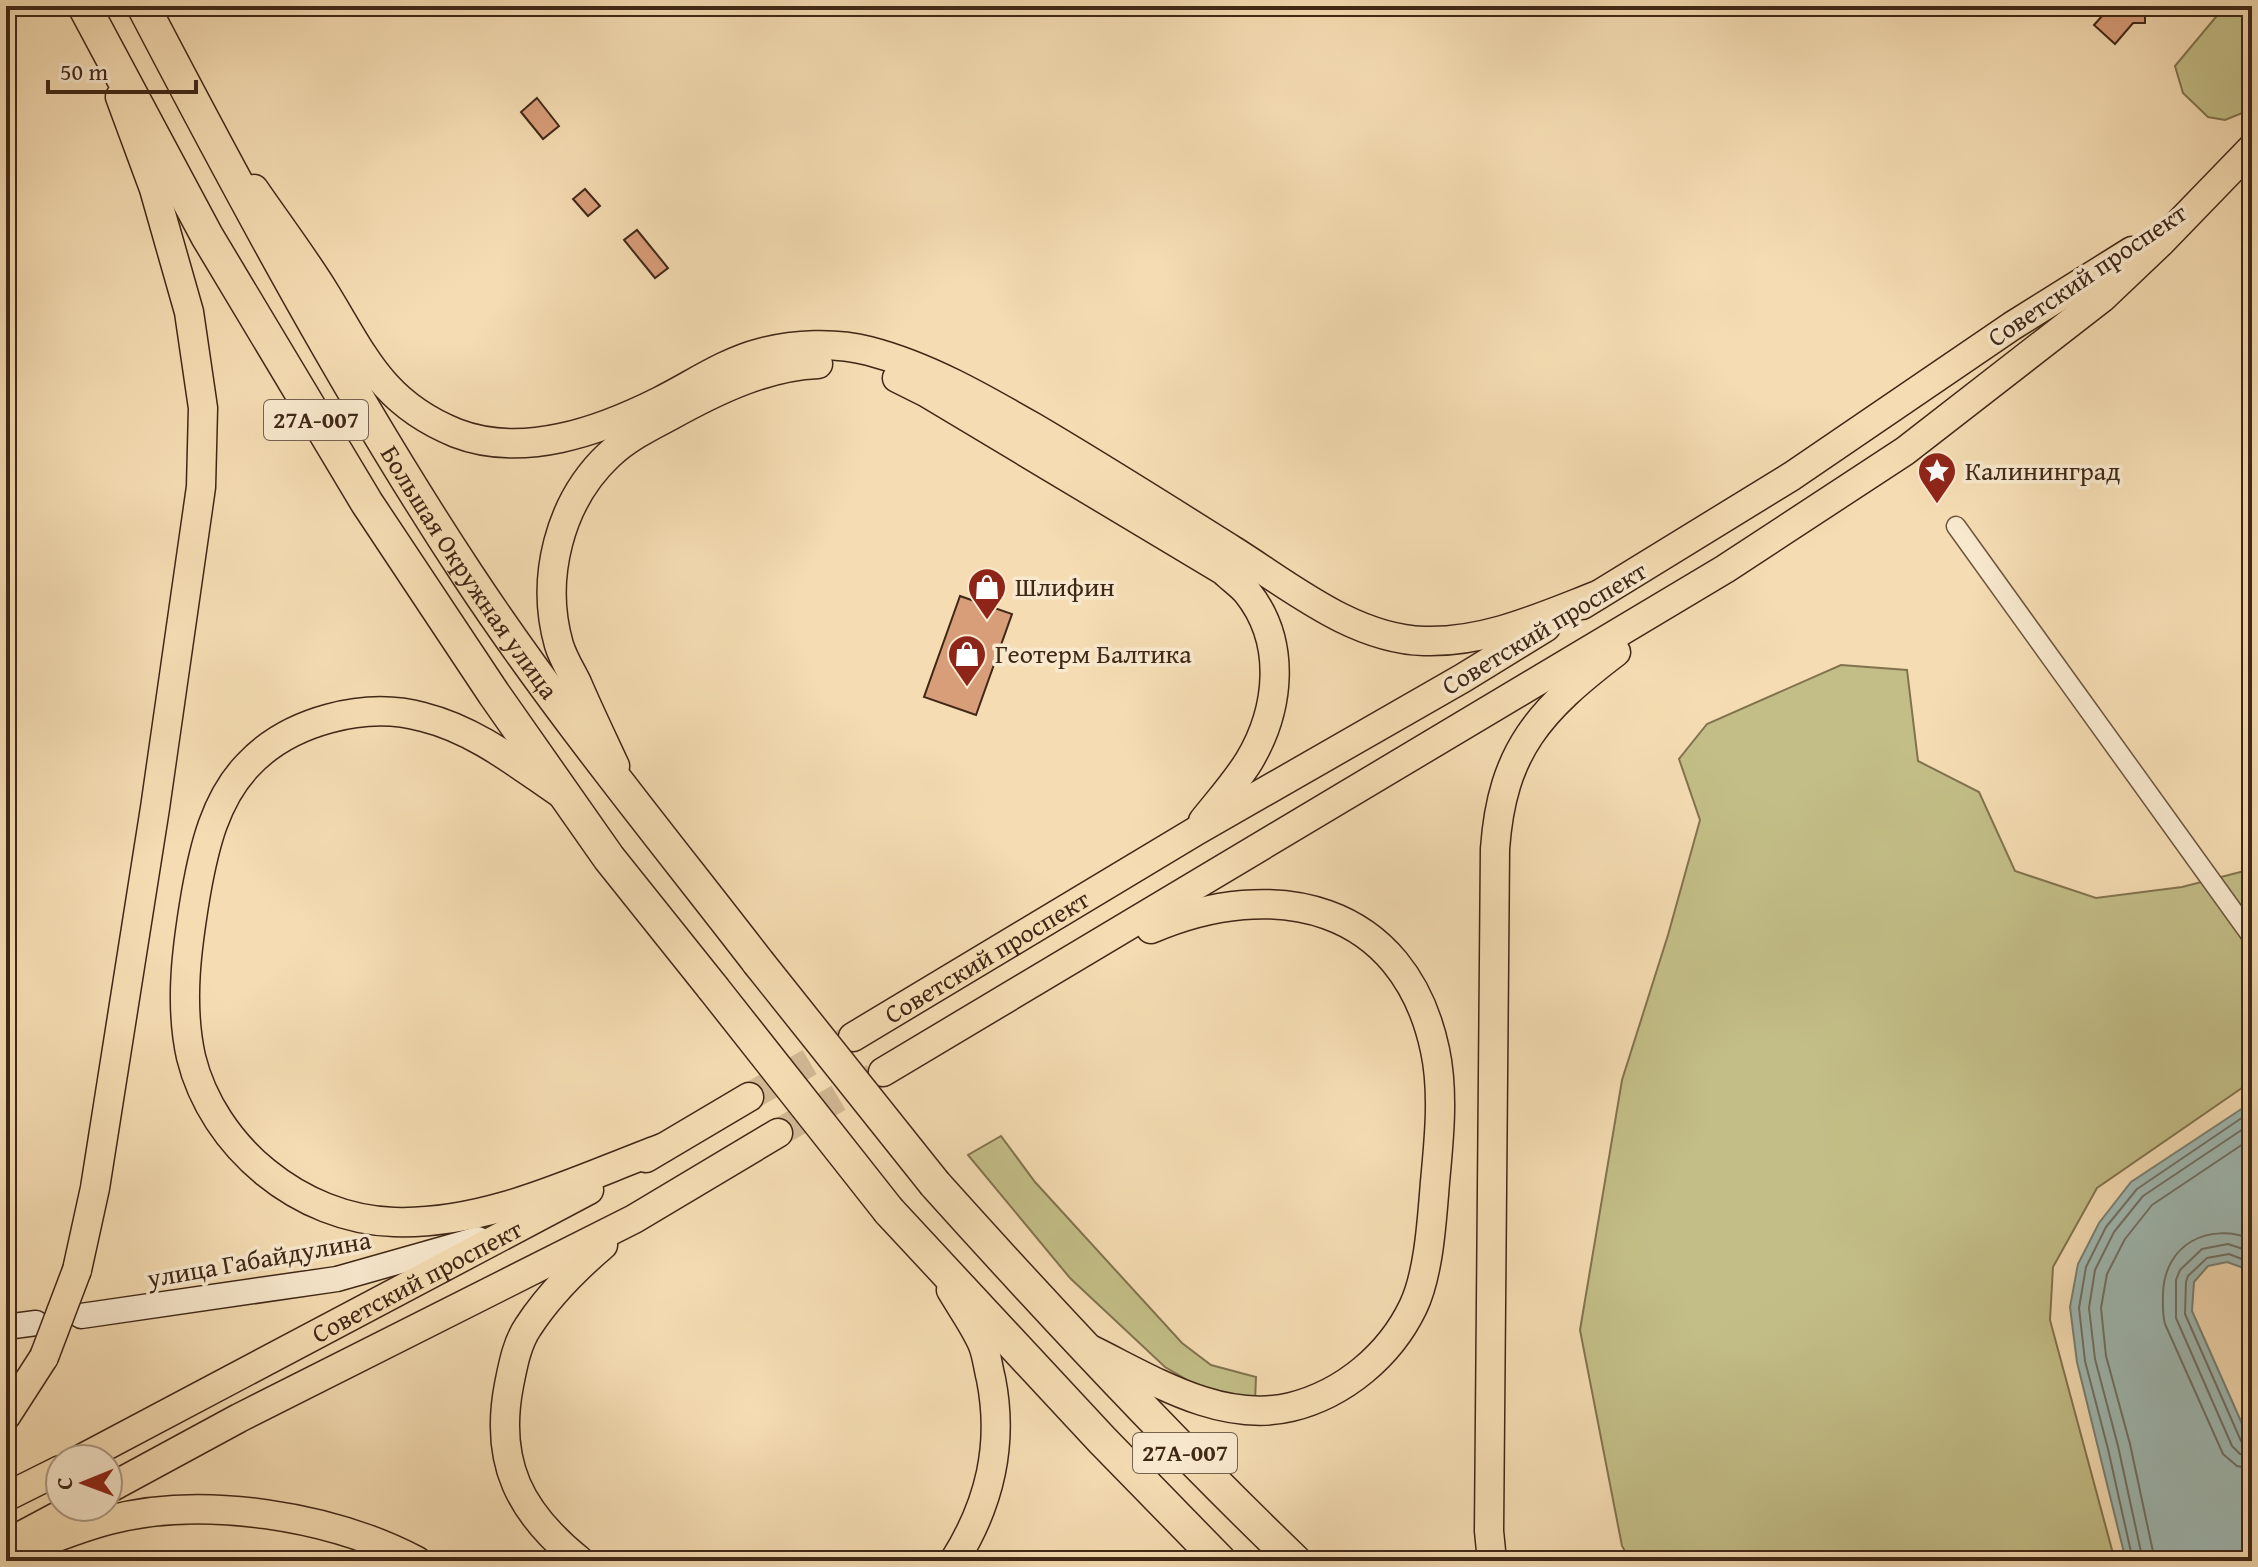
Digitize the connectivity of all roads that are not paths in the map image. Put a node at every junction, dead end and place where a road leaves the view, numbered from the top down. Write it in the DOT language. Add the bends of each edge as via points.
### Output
graph roads {
  1 [pos="143,6"];
  2 [pos="89,16"];
  3 [pos="190,96"];
  4 [pos="2252,148"];
  5 [pos="2214,186"];
  6 [pos="1956,526"];
  7 [pos="1725,569"];
  8 [pos="1598,595"];
  9 [pos="628,793"];
  10 [pos="567,798"];
  11 [pos="1196,831"];
  12 [pos="2252,937"];
  13 [pos="1016,992"];
  14 [pos="853,1037"];
  15 [pos="883,1072"];
  16 [pos="749,1097"];
  17 [pos="778,1133"];
  18 [pos="662,1148"];
  19 [pos="537,1219"];
  20 [pos="634,1219"];
  21 [pos="931,1254"];
  22 [pos="81,1316"];
  23 [pos="36,1323"];
  24 [pos="6,1327"];
  25 [pos="1078,1343"];
  26 [pos="6,1416"];
  27 [pos="111,1443"];
  28 [pos="44,1478"];
  29 [pos="124,1480"];
  30 [pos="6,1497"];
  31 [pos="45,1523"];
  32 [pos="6,1544"];
  33 [pos="6,1557"];
  34 [pos="417,1561"];
  35 [pos="580,1561"];
  36 [pos="954,1561"];
  37 [pos="1220,1561"];
  38 [pos="1295,1561"];
  39 [pos="1492,1561"];
  1 -- 3 [label="highway, Большая Окружная улица / 27А-007"];
  2 -- 10 [label="highway, 27А-007" via="207,236 359,490"];
  2 -- 26 [label="main road, bridge" via="154,189 189,312 203,408 201,487 95,1188 77,1270 44,1357"];
  3 -- 8 [label="main road" via="381,384 413,411 461,435 525,443 567,437 621,419 758,353 801,346 866,350 999,408 1326,609 1377,632 1419,641 1462,640"];
  3 -- 9 [label="highway, Большая Окружная улица / 27А-007" via="404,477 533,670"];
  4 -- 5 [label="main road, Советский проспект"];
  5 -- 7 [label="main road, Советский проспект" via="2102,298 1905,451"];
  5 -- 8 [label="main road, Советский проспект" via="2143,244 1792,476"];
  6 -- 12 [label="street"];
  7 -- 13 [label="main road, Советский проспект"];
  7 -- 39 [label="main road" via="1573,685 1521,749 1498,811"];
  8 -- 11 [label="main road, Советский проспект"];
  9 -- 11 [label="main road" via="559,647 552,608 554,560 577,496 608,456 629,439 703,398 801,364 833,363 864,366 927,393 1224,571 1247,593 1274,652 1276,686 1267,724 1248,763"];
  9 -- 25 [label="highway, 27А-007, bridge" via="935,1184"];
  10 -- 18 [label="main road" via="476,737 419,716 351,714 320,721 266,750 230,789 213,822 201,865 188,939 186,1028 191,1057 207,1099 240,1150 295,1193 346,1214 392,1222 439,1220 500,1208"];
  10 -- 21 [label="highway, bridge" via="889,1211"];
  11 -- 14 [label="main road, Советский проспект"];
  13 -- 15 [label="main road, Советский проспект"];
  13 -- 25 [label="main road" via="1185,914 1258,903 1305,906 1345,920 1380,946 1413,991 1435,1051 1438,1144 1430,1245 1414,1306 1382,1356 1334,1391 1290,1408 1258,1410 1193,1398"];
  16 -- 18 [label="main road, Советский проспект"];
  17 -- 20 [label="main road, Советский проспект"];
  18 -- 19 [label="main road, Советский проспект"];
  19 -- 22 [label="main road, улица Габайдулина" via="337,1279"];
  19 -- 27 [label="main road, Советский проспект"];
  20 -- 29 [label="main road, Советский проспект"];
  20 -- 35 [label="main road" via="556,1290 527,1328 505,1407 509,1462 519,1488 542,1527"];
  21 -- 36 [label="main road" via="983,1345 997,1417 990,1486 972,1533"];
  21 -- 37 [label="highway"];
  23 -- 24 [label="main road"];
  25 -- 38 [label="highway, 27А-007"];
  28 -- 30 [label="main road"];
  31 -- 32 [label="main road"];
  33 -- 34 [label="main road" via="109,1520 200,1509 266,1514 326,1527"];
}
